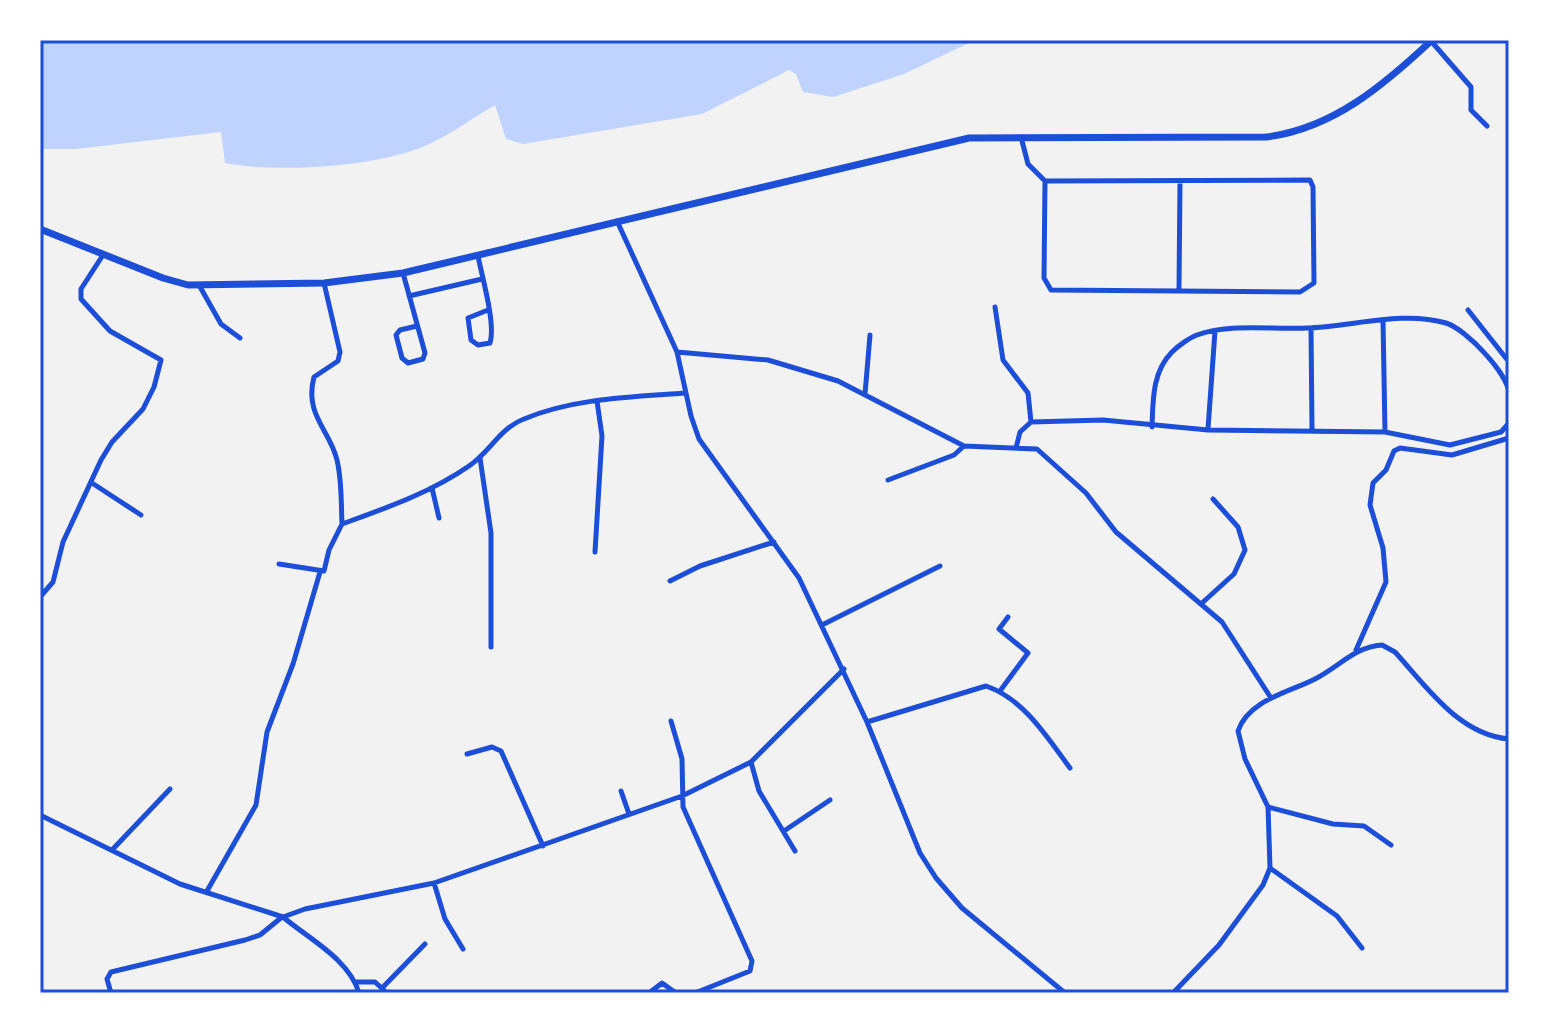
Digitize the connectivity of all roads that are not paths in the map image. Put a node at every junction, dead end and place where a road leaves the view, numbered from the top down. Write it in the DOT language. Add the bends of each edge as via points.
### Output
graph roads {
  1 [pos="1432,41"];
  2 [pos="1487,126"];
  3 [pos="1021,136"];
  4 [pos="1045,181"];
  5 [pos="1180,181"];
  6 [pos="617,221"];
  7 [pos="40,229"];
  8 [pos="103,255"];
  9 [pos="478,256"];
  10 [pos="403,273"];
  11 [pos="482,279"];
  12 [pos="324,283"];
  13 [pos="199,285"];
  14 [pos="1179,290"];
  15 [pos="409,296"];
  16 [pos="995,307"];
  17 [pos="488,310"];
  18 [pos="1468,310"];
  19 [pos="1383,320"];
  20 [pos="417,326"];
  21 [pos="1311,328"];
  22 [pos="1215,331"];
  23 [pos="870,335"];
  24 [pos="240,338"];
  25 [pos="677,352"];
  26 [pos="1509,362"];
  27 [pos="686,393"];
  28 [pos="1509,393"];
  29 [pos="865,394"];
  30 [pos="597,401"];
  31 [pos="1031,422"];
  32 [pos="1509,423"];
  33 [pos="1152,427"];
  34 [pos="1312,429"];
  35 [pos="1208,430"];
  36 [pos="1385,432"];
  37 [pos="1509,438"];
  38 [pos="964,446"];
  39 [pos="1016,448"];
  40 [pos="480,458"];
  41 [pos="888,480"];
  42 [pos="91,483"];
  43 [pos="432,488"];
  44 [pos="1213,499"];
  45 [pos="141,515"];
  46 [pos="439,518"];
  47 [pos="342,524"];
  48 [pos="774,542"];
  49 [pos="595,552"];
  50 [pos="279,564"];
  51 [pos="940,566"];
  52 [pos="320,572"];
  53 [pos="670,581"];
  54 [pos="40,597"];
  55 [pos="1202,603"];
  56 [pos="1008,617"];
  57 [pos="822,625"];
  58 [pos="491,647"];
  59 [pos="1356,651"];
  60 [pos="844,669"];
  61 [pos="1000,691"];
  62 [pos="1271,698"];
  63 [pos="671,721"];
  64 [pos="867,722"];
  65 [pos="1509,739"];
  66 [pos="467,754"];
  67 [pos="751,762"];
  68 [pos="1070,768"];
  69 [pos="170,789"];
  70 [pos="621,791"];
  71 [pos="682,796"];
  72 [pos="830,800"];
  73 [pos="1268,807"];
  74 [pos="629,814"];
  75 [pos="40,815"];
  76 [pos="784,831"];
  77 [pos="1391,845"];
  78 [pos="543,846"];
  79 [pos="112,850"];
  80 [pos="795,851"];
  81 [pos="1270,868"];
  82 [pos="434,883"];
  83 [pos="207,891"];
  84 [pos="283,917"];
  85 [pos="425,944"];
  86 [pos="1362,948"];
  87 [pos="463,949"];
  88 [pos="356,982"];
  89 [pos="385,990"];
  90 [pos="111,993"];
  91 [pos="359,993"];
  92 [pos="649,993"];
  93 [pos="676,993"];
  94 [pos="695,993"];
  95 [pos="1065,993"];
  96 [pos="1173,993"];
  1 -- 2 [label="street" via="1471,87 1471,110"];
  1 -- 3 [label="main road" via="1370,93 1294,133"];
  3 -- 4 [label="street" via="1028,164"];
  3 -- 6 [label="main road" via="969,138"];
  4 -- 5 [label="street"];
  4 -- 14 [label="street" via="1044,278 1051,290"];
  5 -- 14 [label="street"];
  5 -- 14 [label="street" via="1310,180 1315,276 1309,289 1300,292"];
  6 -- 9 [label="main road"];
  6 -- 25 [label="street"];
  7 -- 8 [label="main road"];
  8 -- 13 [label="main road" via="163,278"];
  8 -- 42 [label="street" via="81,289 81,299 110,331 161,360 143,409 112,442"];
  9 -- 10 [label="main road"];
  9 -- 11 [label="street"];
  10 -- 12 [label="main road"];
  10 -- 15 [label="street"];
  11 -- 15 [label="street"];
  11 -- 17 [label="street"];
  12 -- 13 [label="main road"];
  12 -- 47 [label="street" via="340,352 338,361 314,377 311,388 321,431 337,460"];
  13 -- 24 [label="street" via="221,324"];
  15 -- 20 [label="street"];
  16 -- 31 [label="street" via="1003,360 1028,393"];
  17 -- 17 [label="street" via="492,341 478,345 471,340 468,318"];
  18 -- 26 [label="street"];
  19 -- 21 [label="street"];
  19 -- 28 [label="street" via="1450,324 1506,378"];
  19 -- 36 [label="street"];
  20 -- 20 [label="street" via="424,356 408,363 396,335"];
  21 -- 22 [label="street"];
  21 -- 34 [label="street"];
  22 -- 33 [label="street" via="1195,335 1162,366 1154,389"];
  22 -- 35 [label="street"];
  23 -- 29 [label="street"];
  25 -- 27 [label="street"];
  25 -- 29 [label="street" via="768,360"];
  27 -- 30 [label="street"];
  27 -- 48 [label="street" via="699,439"];
  29 -- 38 [label="street"];
  30 -- 40 [label="street" via="522,419 504,430"];
  30 -- 49 [label="street" via="602,436"];
  31 -- 33 [label="street" via="1103,420"];
  31 -- 39 [label="street" via="1020,432"];
  32 -- 36 [label="street" via="1501,432 1450,445"];
  33 -- 35 [label="street"];
  34 -- 35 [label="street"];
  34 -- 36 [label="street"];
  37 -- 59 [label="street" via="1452,455 1394,451 1373,483 1370,505 1386,582"];
  38 -- 39 [label="street"];
  38 -- 41 [label="street" via="954,455"];
  39 -- 55 [label="street" via="1034,447 1052,461 1116,532"];
  40 -- 43 [label="street"];
  40 -- 58 [label="street" via="491,533"];
  42 -- 45 [label="street"];
  42 -- 54 [label="street" via="63,542 50,588"];
  43 -- 46 [label="street"];
  43 -- 47 [label="street"];
  44 -- 55 [label="street" via="1238,527 1245,550 1234,574"];
  47 -- 52 [label="street"];
  48 -- 53 [label="street"];
  48 -- 57 [label="street"];
  50 -- 52 [label="street"];
  51 -- 57 [label="street"];
  52 -- 83 [label="street" via="267,732 256,805"];
  55 -- 62 [label="street" via="1233,636"];
  56 -- 61 [label="street" via="999,629 1028,653"];
  57 -- 60 [label="street"];
  59 -- 62 [label="street" via="1317,679"];
  59 -- 65 [label="street" via="1388,647 1456,717 1481,732"];
  60 -- 64 [label="street"];
  60 -- 67 [label="street"];
  61 -- 64 [label="street" via="977,687"];
  61 -- 68 [label="street" via="1031,718"];
  62 -- 73 [label="street" via="1247,716 1238,731"];
  63 -- 71 [label="street" via="682,759"];
  64 -- 95 [label="street" via="920,853 936,878 962,908"];
  66 -- 78 [label="street" via="492,747 501,751"];
  67 -- 71 [label="street"];
  67 -- 76 [label="street" via="759,791"];
  69 -- 79 [label="street"];
  70 -- 74 [label="street"];
  71 -- 74 [label="street"];
  71 -- 94 [label="street" via="698,844 752,961 750,971"];
  72 -- 76 [label="street"];
  73 -- 77 [label="street" via="1333,824 1364,826"];
  73 -- 81 [label="street"];
  74 -- 78 [label="street"];
  75 -- 79 [label="street"];
  76 -- 80 [label="street"];
  78 -- 82 [label="street"];
  79 -- 83 [label="street" via="180,884"];
  81 -- 86 [label="street" via="1337,916"];
  81 -- 96 [label="street" via="1219,945"];
  82 -- 84 [label="street"];
  82 -- 87 [label="street" via="445,919"];
  83 -- 84 [label="street"];
  84 -- 88 [label="street" via="339,961"];
  84 -- 90 [label="street" via="245,940 111,972"];
  85 -- 89 [label="street"];
  88 -- 89 [label="street" via="375,982"];
  88 -- 91 [label="street"];
  92 -- 93 [label="street" via="662,983"];
}
